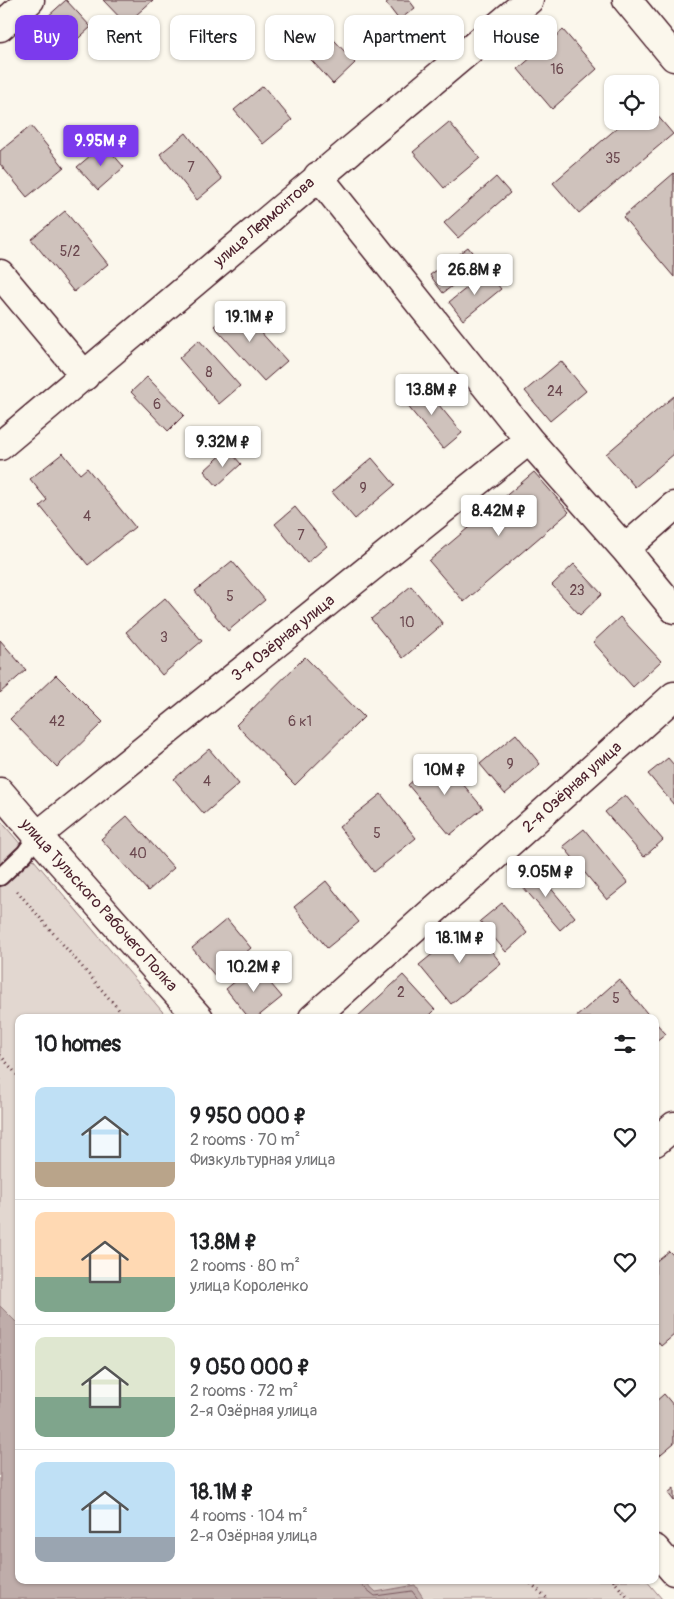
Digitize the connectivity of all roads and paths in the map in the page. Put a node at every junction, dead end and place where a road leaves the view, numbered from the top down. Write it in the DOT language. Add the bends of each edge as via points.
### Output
graph roads {
  1 [pos="30,0"];
  2 [pos="529,0"];
  3 [pos="627,0"];
  4 [pos="0,26"];
  5 [pos="674,57"];
  6 [pos="318,176"];
  7 [pos="0,274"];
  8 [pos="84,376"];
  9 [pos="529,440"];
  10 [pos="0,446"];
  11 [pos="674,506"];
  12 [pos="625,549"];
  13 [pos="674,609"];
  14 [pos="674,696"];
  15 [pos="0,792"];
  16 [pos="37,836"];
  17 [pos="1,876"];
  18 [pos="122,1014"];
  19 [pos="195,1014"];
  20 [pos="317,1014"];
  21 [pos="0,1055"];
  22 [pos="15,1072"];
  23 [pos="674,1126"];
  24 [pos="659,1139"];
  25 [pos="659,1554"];
  26 [pos="674,1571"];
  27 [pos="531,1584"];
  28 [pos="617,1584"];
  29 [pos="548,1599"];
  30 [pos="630,1599"];
  1 -- 4 [label="street"];
  2 -- 6 [label="street, улица Лермонтова"];
  3 -- 5 [label="street"];
  6 -- 8 [label="street, улица Лермонтова"];
  6 -- 9 [label="street"];
  7 -- 8 [label="street"];
  8 -- 10 [label="street, улица Лермонтова"];
  9 -- 12 [label="street"];
  9 -- 16 [label="street, 3-я Озёрная улица"];
  11 -- 12 [label="street"];
  12 -- 13 [label="street"];
  14 -- 20 [label="street, 2-я Озёрная улица"];
  15 -- 16 [label="street, улица Тульского Рабочего Полка"];
  16 -- 17 [label="lane"];
  16 -- 19 [label="street, улица Тульского Рабочего Полка"];
  17 -- 18 [label="path"];
  21 -- 22 [label="path"];
  23 -- 24 [label="street"];
  25 -- 26 [label="street"];
  27 -- 29 [label="path"];
  28 -- 30 [label="path"];
}
